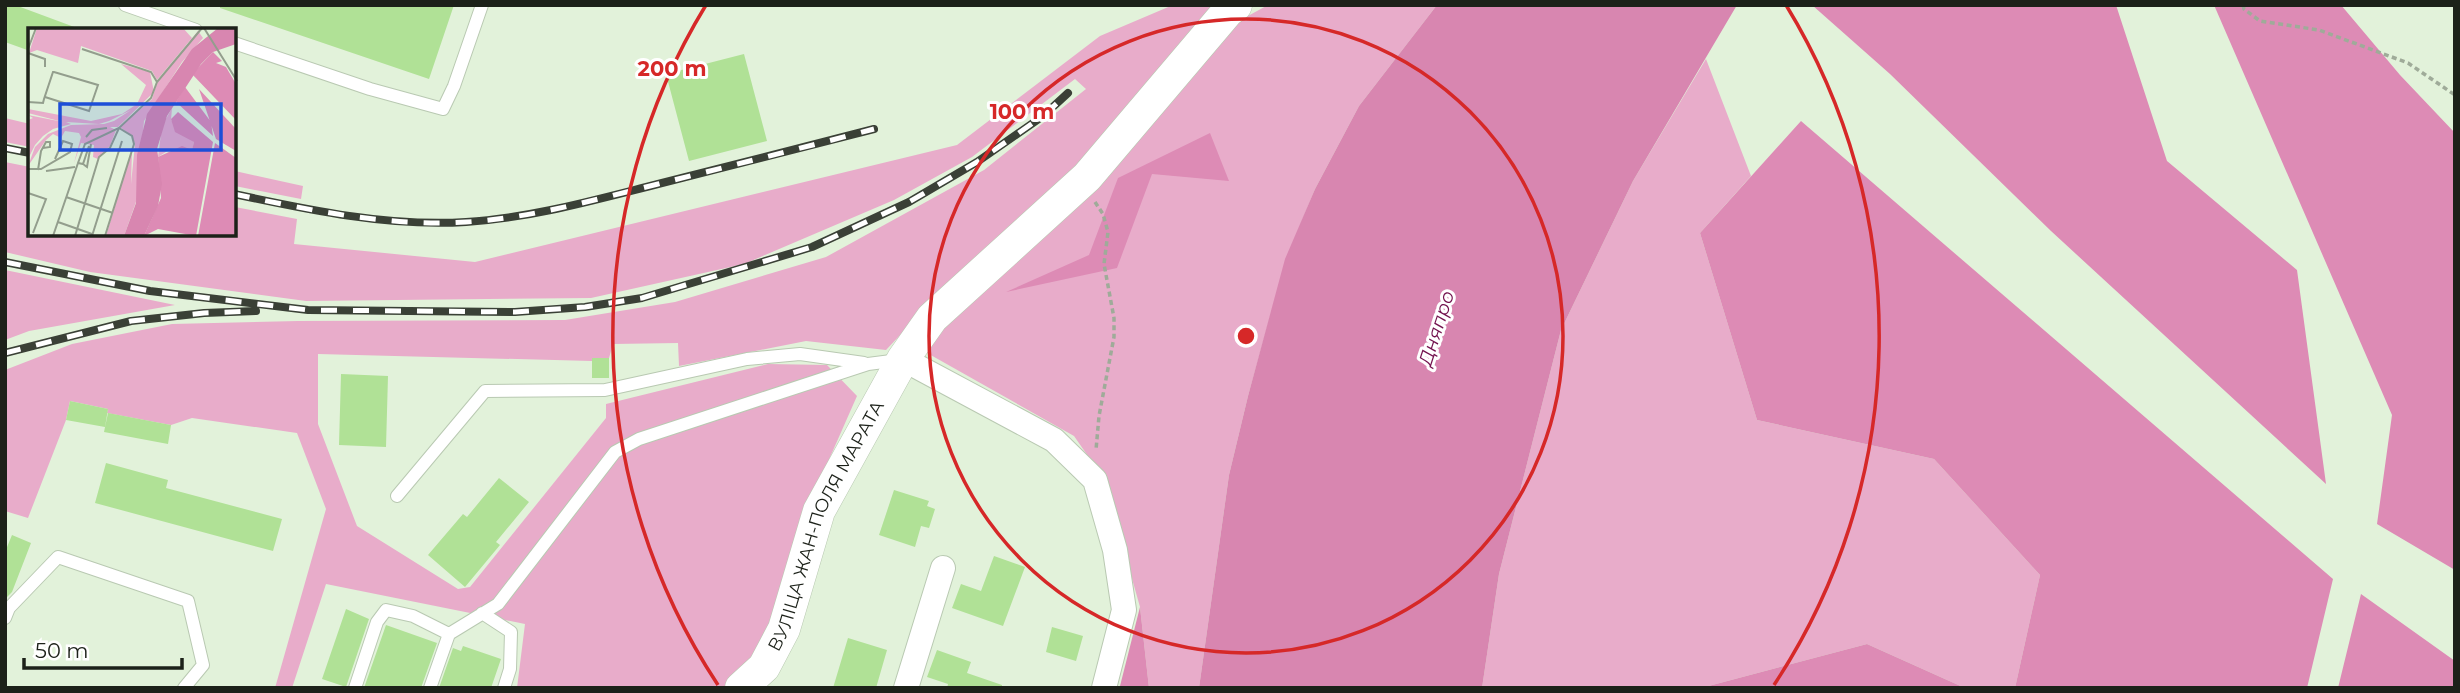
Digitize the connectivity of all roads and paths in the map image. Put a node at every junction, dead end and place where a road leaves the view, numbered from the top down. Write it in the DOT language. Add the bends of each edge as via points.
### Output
graph roads {
  1 [pos="125,5"];
  2 [pos="482,5"];
  3 [pos="1236,5"];
  4 [pos="2243,5"];
  5 [pos="190,28"];
  6 [pos="236,44"];
  7 [pos="2455,95"];
  8 [pos="1087,177"];
  9 [pos="903,359"];
  10 [pos="868,364"];
  11 [pos="1095,480"];
  12 [pos="397,496"];
  13 [pos="943,568"];
  14 [pos="482,613"];
  15 [pos="5,618"];
  16 [pos="449,634"];
  17 [pos="184,688"];
  18 [pos="355,688"];
  19 [pos="430,688"];
  20 [pos="504,688"];
  21 [pos="741,688"];
  22 [pos="906,688"];
  23 [pos="1104,688"];
  1 -- 5 [label="lane"];
  2 -- 6 [label="lane" via="443,109"];
  3 -- 8 [label="street, ВУЛІЦА ЖАН-ПОЛЯ МАРАТА"];
  4 -- 7 [label="path" via="2260,21 2319,30 2408,63"];
  8 -- 9 [label="street, ВУЛІЦА ЖАН-ПОЛЯ МАРАТА" via="932,318"];
  8 -- 11 [label="path" via="1108,232 1104,264 1114,318 1098,416"];
  9 -- 10 [label="lane"];
  9 -- 11 [label="street" via="1054,440"];
  9 -- 21 [label="street, ВУЛІЦА ЖАН-ПОЛЯ МАРАТА" via="819,511 784,629 764,667"];
  10 -- 12 [label="lane" via="800,354 747,359 605,390 485,391"];
  10 -- 14 [label="lane" via="639,439 615,452 498,604"];
  11 -- 23 [label="street" via="1115,550 1124,610"];
  13 -- 22 [label="street"];
  14 -- 16 [label="lane"];
  14 -- 20 [label="lane" via="511,632 510,669"];
  15 -- 17 [label="lane" via="58,556 188,601 203,666"];
  16 -- 18 [label="lane" via="413,616 386,611 377,622"];
  16 -- 19 [label="lane"];
}
